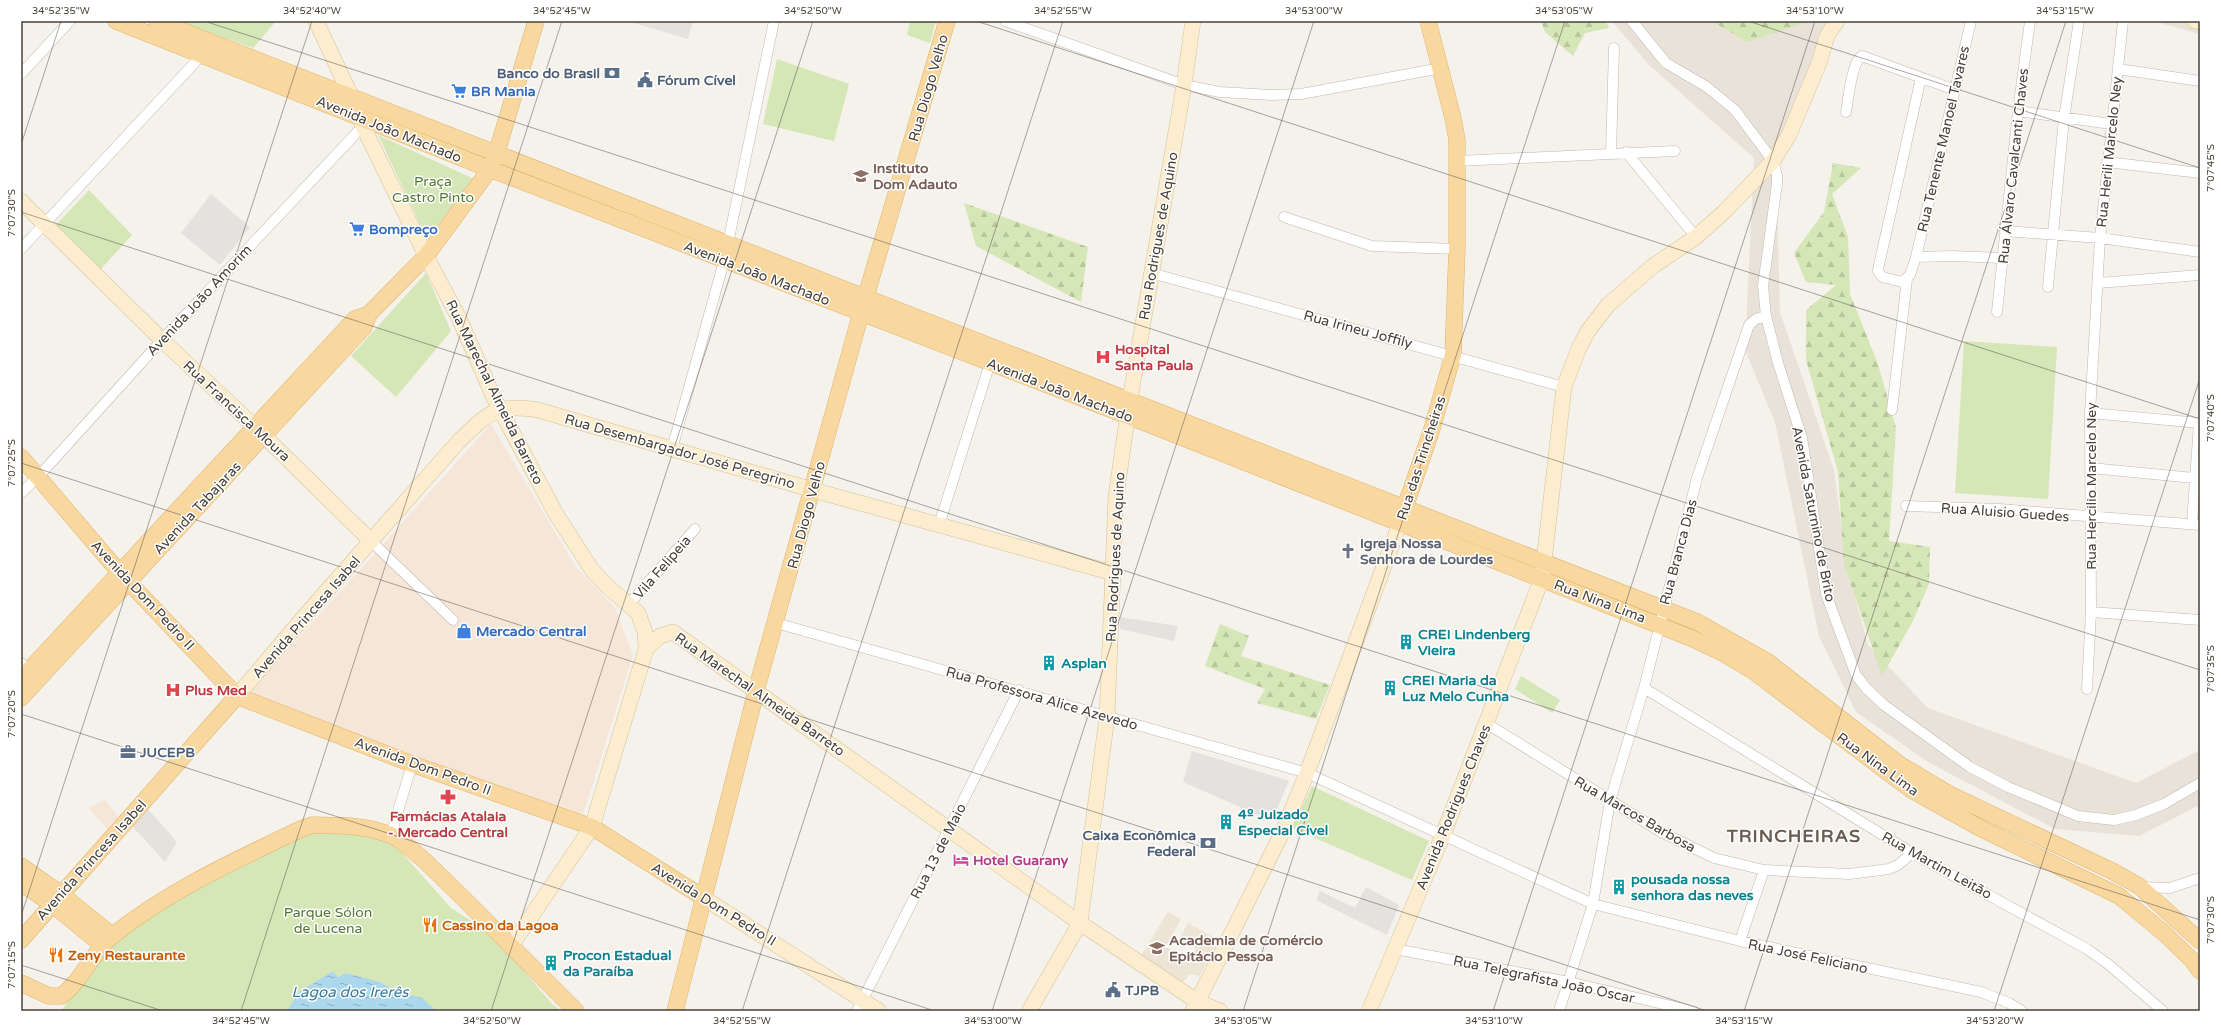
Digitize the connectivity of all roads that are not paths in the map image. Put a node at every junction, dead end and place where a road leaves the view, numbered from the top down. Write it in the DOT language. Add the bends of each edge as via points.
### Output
graph roads {
  1 [pos="70,21"];
  2 [pos="116,21"];
  3 [pos="157,21"];
  4 [pos="316,21"];
  5 [pos="536,21"];
  6 [pos="774,21"];
  7 [pos="947,21"];
  8 [pos="1005,21"];
  9 [pos="1193,21"];
  10 [pos="1428,21"];
  11 [pos="1632,21"];
  12 [pos="1837,21"];
  13 [pos="1971,21"];
  14 [pos="2030,21"];
  15 [pos="2079,21"];
  16 [pos="2123,21"];
  17 [pos="2196,21"];
  18 [pos="2200,22"];
  19 [pos="1614,48"];
  20 [pos="202,55"];
  21 [pos="1441,68"];
  22 [pos="2118,69"];
  23 [pos="21,74"];
  24 [pos="1922,78"];
  25 [pos="2200,81"];
  26 [pos="1184,85"];
  27 [pos="1955,90"];
  28 [pos="351,96"];
  29 [pos="2018,111"];
  30 [pos="1846,112"];
  31 [pos="2064,118"];
  32 [pos="360,121"];
  33 [pos="2111,124"];
  34 [pos="1675,151"];
  35 [pos="496,152"];
  36 [pos="1611,152"];
  37 [pos="1626,152"];
  38 [pos="1457,161"];
  39 [pos="1773,161"];
  40 [pos="2107,162"];
  41 [pos="490,169"];
  42 [pos="2200,173"];
  43 [pos="21,201"];
  44 [pos="1284,217"];
  45 [pos="45,224"];
  46 [pos="2005,231"];
  47 [pos="2053,234"];
  48 [pos="1696,237"];
  49 [pos="2100,238"];
  50 [pos="728,244"];
  51 [pos="21,249"];
  52 [pos="1456,249"];
  53 [pos="2200,252"];
  54 [pos="426,256"];
  55 [pos="1916,257"];
  56 [pos="2002,258"];
  57 [pos="724,261"];
  58 [pos="1152,273"];
  59 [pos="2200,275"];
  60 [pos="1907,279"];
  61 [pos="2098,283"];
  62 [pos="2048,287"];
  63 [pos="866,297"];
  64 [pos="1997,312"];
  65 [pos="861,313"];
  66 [pos="1766,316"];
  67 [pos="162,340"];
  68 [pos="1452,355"];
  69 [pos="990,363"];
  70 [pos="1564,387"];
  71 [pos="1130,399"];
  72 [pos="500,409"];
  73 [pos="1892,410"];
  74 [pos="2090,414"];
  75 [pos="1128,416"];
  76 [pos="2199,423"];
  77 [pos="259,431"];
  78 [pos="672,449"];
  79 [pos="21,457"];
  80 [pos="2090,468"];
  81 [pos="38,477"];
  82 [pos="2194,478"];
  83 [pos="813,490"];
  84 [pos="21,493"];
  85 [pos="1906,506"];
  86 [pos="1405,507"];
  87 [pos="2091,518"];
  88 [pos="1400,523"];
  89 [pos="2196,524"];
  90 [pos="939,525"];
  91 [pos="695,529"];
  92 [pos="372,542"];
  93 [pos="1546,562"];
  94 [pos="1113,573"];
  95 [pos="124,577"];
  96 [pos="1542,578"];
  97 [pos="629,604"];
  98 [pos="1664,607"];
  99 [pos="2091,612"];
  100 [pos="453,620"];
  101 [pos="2200,620"];
  102 [pos="776,623"];
  103 [pos="1659,624"];
  104 [pos="646,650"];
  105 [pos="24,670"];
  106 [pos="1644,688"];
  107 [pos="2087,689"];
  108 [pos="757,690"];
  109 [pos="1019,690"];
  110 [pos="237,696"];
  111 [pos="21,698"];
  112 [pos="1107,717"];
  113 [pos="1486,723"];
  114 [pos="412,764"];
  115 [pos="1308,773"];
  116 [pos="2200,783"];
  117 [pos="1610,801"];
  118 [pos="592,827"];
  119 [pos="950,828"];
  120 [pos="391,835"];
  121 [pos="1443,835"];
  122 [pos="1912,853"];
  123 [pos="21,866"];
  124 [pos="1764,870"];
  125 [pos="2200,878"];
  126 [pos="21,883"];
  127 [pos="2139,886"];
  128 [pos="704,898"];
  129 [pos="56,899"];
  130 [pos="1593,904"];
  131 [pos="1080,923"];
  132 [pos="21,940"];
  133 [pos="107,941"];
  134 [pos="1740,941"];
  135 [pos="2200,941"];
  136 [pos="511,946"];
  137 [pos="1395,949"];
  138 [pos="2200,971"];
  139 [pos="1569,982"];
  140 [pos="21,983"];
  141 [pos="859,1005"];
  142 [pos="1195,1006"];
  143 [pos="576,1011"];
  144 [pos="675,1011"];
  145 [pos="879,1011"];
  146 [pos="1029,1011"];
  147 [pos="1220,1011"];
  148 [pos="1369,1011"];
  149 [pos="1560,1011"];
  150 [pos="1693,1011"];
  151 [pos="2022,1011"];
  152 [pos="2163,1011"];
  1 -- 23 [label="street"];
  2 -- 20 [label="main road, Avenida João Machado"];
  3 -- 28 [label="main road, Avenida João Machado"];
  4 -- 28 [label="street"];
  5 -- 35 [label="main road, Avenida Tabajaras"];
  6 -- 50 [label="street"];
  7 -- 63 [label="main road, Rua Diogo Velho"];
  8 -- 26 [label="street"];
  9 -- 26 [label="street, Rua Rodrigues de Aquino"];
  10 -- 21 [label="main road, Rua das Trincheiras"];
  11 -- 39 [label="street, Avenida Saturnino de Brito" via="1666,63 1706,87 1736,110"];
  12 -- 39 [label="street" via="1828,36 1789,135"];
  13 -- 27 [label="street, Rua Tenente Manoel Tavares"];
  14 -- 29 [label="street, Rua Álvaro Cavalcanti Chaves"];
  15 -- 31 [label="street"];
  16 -- 22 [label="street, Rua Herili Marcelo Ney"];
  17 -- 18 [label="street"];
  19 -- 36 [label="street"];
  20 -- 32 [label="main road, Avenida João Machado"];
  20 -- 45 [label="street"];
  21 -- 26 [label="street" via="1301,94 1220,92"];
  21 -- 38 [label="main road, Rua das Trincheiras" via="1453,118"];
  22 -- 25 [label="street"];
  22 -- 33 [label="street, Rua Herili Marcelo Ney"];
  24 -- 27 [label="street"];
  24 -- 30 [label="street" via="1859,57 1855,65"];
  24 -- 60 [label="street" via="1878,265 1882,277 1902,282"];
  26 -- 58 [label="street, Rua Rodrigues de Aquino"];
  27 -- 55 [label="street, Rua Tenente Manoel Tavares"];
  28 -- 35 [label="main road, Avenida João Machado"];
  29 -- 31 [label="street"];
  29 -- 46 [label="street, Rua Álvaro Cavalcanti Chaves"];
  31 -- 33 [label="street"];
  31 -- 47 [label="street"];
  32 -- 41 [label="main road, Avenida João Machado"];
  32 -- 54 [label="street, Rua Marechal Almeida Barreto"];
  32 -- 67 [label="street, Avenida João Amorim"];
  33 -- 40 [label="street, Rua Herili Marcelo Ney"];
  34 -- 37 [label="street"];
  35 -- 41 [label="main road, Avenida Tabajaras"];
  35 -- 50 [label="main road, Avenida João Machado"];
  36 -- 37 [label="street"];
  36 -- 38 [label="street"];
  37 -- 48 [label="street"];
  38 -- 52 [label="main road, Rua das Trincheiras"];
  39 -- 48 [label="street"];
  39 -- 66 [label="street, Avenida Saturnino de Brito" via="1777,184 1763,286"];
  40 -- 42 [label="street"];
  40 -- 49 [label="street, Rua Herili Marcelo Ney"];
  41 -- 54 [label="main road, Avenida Tabajaras"];
  41 -- 57 [label="main road, Avenida João Machado"];
  43 -- 45 [label="street, Rua Francisca Moura"];
  44 -- 52 [label="street" via="1372,246"];
  45 -- 51 [label="street"];
  45 -- 67 [label="street, Rua Francisca Moura"];
  46 -- 47 [label="street"];
  46 -- 56 [label="street, Rua Álvaro Cavalcanti Chaves"];
  47 -- 49 [label="street"];
  47 -- 62 [label="street"];
  48 -- 70 [label="street" via="1653,266 1608,305 1588,331"];
  49 -- 53 [label="street"];
  49 -- 61 [label="street, Rua Herili Marcelo Ney"];
  50 -- 63 [label="main road, Avenida João Machado"];
  52 -- 68 [label="main road, Rua das Trincheiras"];
  54 -- 72 [label="street, Rua Marechal Almeida Barreto" via="459,318"];
  54 -- 77 [label="main road, Avenida Tabajaras" via="369,314 364,327"];
  55 -- 56 [label="street"];
  55 -- 60 [label="street, Rua Tenente Manoel Tavares"];
  56 -- 64 [label="street, Rua Álvaro Cavalcanti Chaves"];
  57 -- 65 [label="main road, Avenida João Machado"];
  57 -- 78 [label="street"];
  58 -- 68 [label="street, Rua Irineu Joffily"];
  58 -- 71 [label="street, Rua Rodrigues de Aquino"];
  59 -- 61 [label="street"];
  60 -- 73 [label="street"];
  61 -- 74 [label="street, Rua Hercilio Marcelo Ney"];
  63 -- 65 [label="main road, Rua Diogo Velho"];
  63 -- 71 [label="main road, Avenida João Machado"];
  65 -- 69 [label="main road, Avenida João Machado"];
  65 -- 83 [label="main road, Rua Diogo Velho"];
  66 -- 98 [label="street, Rua Branca Dias" via="1756,319 1749,325 1718,411 1697,478"];
  66 -- 116 [label="street, Avenida Saturnino de Brito" via="1802,438 1826,594 1856,675 1866,688 1884,705 1970,767 2008,787 2078,816 2114,820 2136,815 2164,804"];
  67 -- 77 [label="street, Rua Francisca Moura"];
  67 -- 81 [label="street, Avenida João Amorim"];
  68 -- 70 [label="street, Rua Irineu Joffily"];
  68 -- 86 [label="main road, Rua das Trincheiras" via="1431,432"];
  69 -- 75 [label="main road, Avenida João Machado"];
  69 -- 90 [label="street"];
  70 -- 93 [label="street"];
  71 -- 75 [label="street, Rua Rodrigues de Aquino"];
  71 -- 86 [label="main road, Avenida João Machado" via="1264,454"];
  72 -- 78 [label="street, Rua Desembargador José Peregrino" via="512,407 538,410"];
  72 -- 92 [label="street, Avenida Princesa Isabel" via="488,414 459,440"];
  72 -- 97 [label="street, Rua Marechal Almeida Barreto" via="556,514 592,570"];
  74 -- 76 [label="street"];
  74 -- 80 [label="street, Rua Hercilio Marcelo Ney"];
  75 -- 88 [label="main road, Avenida João Machado"];
  75 -- 94 [label="street, Rua Rodrigues de Aquino" via="1116,496"];
  76 -- 82 [label="street"];
  77 -- 92 [label="street, Rua Francisca Moura"];
  77 -- 95 [label="main road, Avenida Tabajaras"];
  78 -- 83 [label="street, Rua Desembargador José Peregrino"];
  79 -- 81 [label="main road, Avenida Dom Pedro II"];
  80 -- 82 [label="street"];
  80 -- 87 [label="street, Rua Hercilio Marcelo Ney"];
  81 -- 84 [label="street, Avenida João Amorim"];
  81 -- 95 [label="main road, Avenida Dom Pedro II"];
  82 -- 89 [label="street"];
  83 -- 90 [label="street, Rua Desembargador José Peregrino"];
  83 -- 102 [label="main road, Rua Diogo Velho"];
  85 -- 87 [label="street, Rua Aluisio Guedes" via="1999,509"];
  86 -- 88 [label="main road, Rua das Trincheiras"];
  86 -- 93 [label="main road, Avenida João Machado"];
  87 -- 89 [label="street, Rua Aluisio Guedes"];
  87 -- 99 [label="street, Rua Hercilio Marcelo Ney"];
  88 -- 96 [label="main road, Avenida João Machado"];
  88 -- 115 [label="street, Rua das Trincheiras"];
  90 -- 94 [label="street, Rua Desembargador José Peregrino"];
  91 -- 97 [label="street, Vila Felipeia"];
  92 -- 100 [label="street, Rua Francisca Moura"];
  92 -- 110 [label="street, Avenida Princesa Isabel"];
  93 -- 96 [label="street, Avenida Rodrigues Chaves"];
  93 -- 98 [label="main road, Rua Nina Lima"];
  94 -- 112 [label="street, Rua Rodrigues de Aquino"];
  95 -- 105 [label="main road, Avenida Tabajaras"];
  95 -- 110 [label="main road, Avenida Dom Pedro II"];
  95 -- 111 [label="main road, Avenida Tabajaras"];
  96 -- 103 [label="main road, Rua Nina Lima"];
  96 -- 113 [label="street, Avenida Rodrigues Chaves"];
  97 -- 104 [label="street, Rua Marechal Almeida Barreto" via="638,613"];
  98 -- 103 [label="street, Rua Branca Dias"];
  98 -- 127 [label="main road, Rua Nina Lima" via="1697,622 1768,662 1876,746 1926,781"];
  99 -- 101 [label="street"];
  99 -- 107 [label="street, Rua Hercilio Marcelo Ney"];
  102 -- 108 [label="main road, Rua Diogo Velho"];
  102 -- 109 [label="street, Rua Professora Alice Azevedo"];
  103 -- 106 [label="street, Rua Branca Dias"];
  103 -- 138 [label="main road, Rua Nina Lima" via="1723,653 1753,671 1883,770 1946,810 2118,896 2164,933"];
  104 -- 108 [label="street, Rua Marechal Almeida Barreto" via="660,636 673,632"];
  104 -- 118 [label="street"];
  106 -- 117 [label="street, Rua Branca Dias"];
  106 -- 122 [label="street, Rua Martim Leitão"];
  108 -- 119 [label="street, Rua Marechal Almeida Barreto"];
  108 -- 128 [label="main road, Rua Diogo Velho"];
  109 -- 112 [label="street, Rua Professora Alice Azevedo"];
  109 -- 119 [label="street, Rua 13 de Maio"];
  110 -- 114 [label="main road, Avenida Dom Pedro II"];
  110 -- 129 [label="main road, Avenida Princesa Isabel"];
  112 -- 115 [label="street, Rua Professora Alice Azevedo"];
  112 -- 131 [label="street, Rua Rodrigues de Aquino"];
  113 -- 117 [label="street, Rua Marcos Barbosa"];
  113 -- 121 [label="street, Avenida Rodrigues Chaves"];
  114 -- 118 [label="main road, Avenida Dom Pedro II"];
  114 -- 120 [label="street"];
  115 -- 121 [label="street, Rua Professora Alice Azevedo"];
  115 -- 142 [label="street, Rua das Trincheiras" via="1280,838"];
  117 -- 124 [label="street, Rua Marcos Barbosa" via="1688,847 1720,860"];
  117 -- 130 [label="street, Rua Branca Dias"];
  118 -- 128 [label="main road, Avenida Dom Pedro II"];
  118 -- 136 [label="street"];
  119 -- 131 [label="street, Rua Marechal Almeida Barreto"];
  119 -- 141 [label="street, Rua 13 de Maio"];
  120 -- 133 [label="main road" via="350,826 312,826 301,829 222,867 171,897"];
  120 -- 136 [label="main road" via="424,860"];
  121 -- 130 [label="street, Rua José Feliciano"];
  121 -- 137 [label="street, Avenida Rodrigues Chaves"];
  122 -- 124 [label="street, Rua Marcos Barbosa" via="1898,865 1872,872 1849,874"];
  122 -- 152 [label="street, Rua Martim Leitão" via="2087,949"];
  123 -- 129 [label="main road"];
  124 -- 134 [label="street"];
  125 -- 127 [label="street" via="2170,888"];
  126 -- 129 [label="main road"];
  127 -- 135 [label="main road, Rua Nina Lima"];
  128 -- 141 [label="street, Avenida Dom Pedro II"];
  128 -- 144 [label="main road, Rua Diogo Velho"];
  129 -- 132 [label="main road, Avenida Princesa Isabel"];
  129 -- 133 [label="main road"];
  130 -- 134 [label="street, Rua José Feliciano"];
  130 -- 139 [label="street, Rua Branca Dias"];
  131 -- 142 [label="street, Rua Marechal Almeida Barreto"];
  131 -- 146 [label="street, Rua Rodrigues de Aquino"];
  133 -- 140 [label="main road" via="64,994 49,996"];
  134 -- 151 [label="street, Rua José Feliciano" via="1981,992"];
  136 -- 143 [label="main road"];
  137 -- 139 [label="street, Rua Telegrafista João Oscar"];
  137 -- 148 [label="street, Avenida Rodrigues Chaves"];
  139 -- 149 [label="street, Rua Branca Dias"];
  139 -- 150 [label="street, Rua Telegrafista João Oscar"];
  141 -- 145 [label="street, Avenida Dom Pedro II"];
  142 -- 147 [label="street, Rua Marechal Almeida Barreto"];
}
